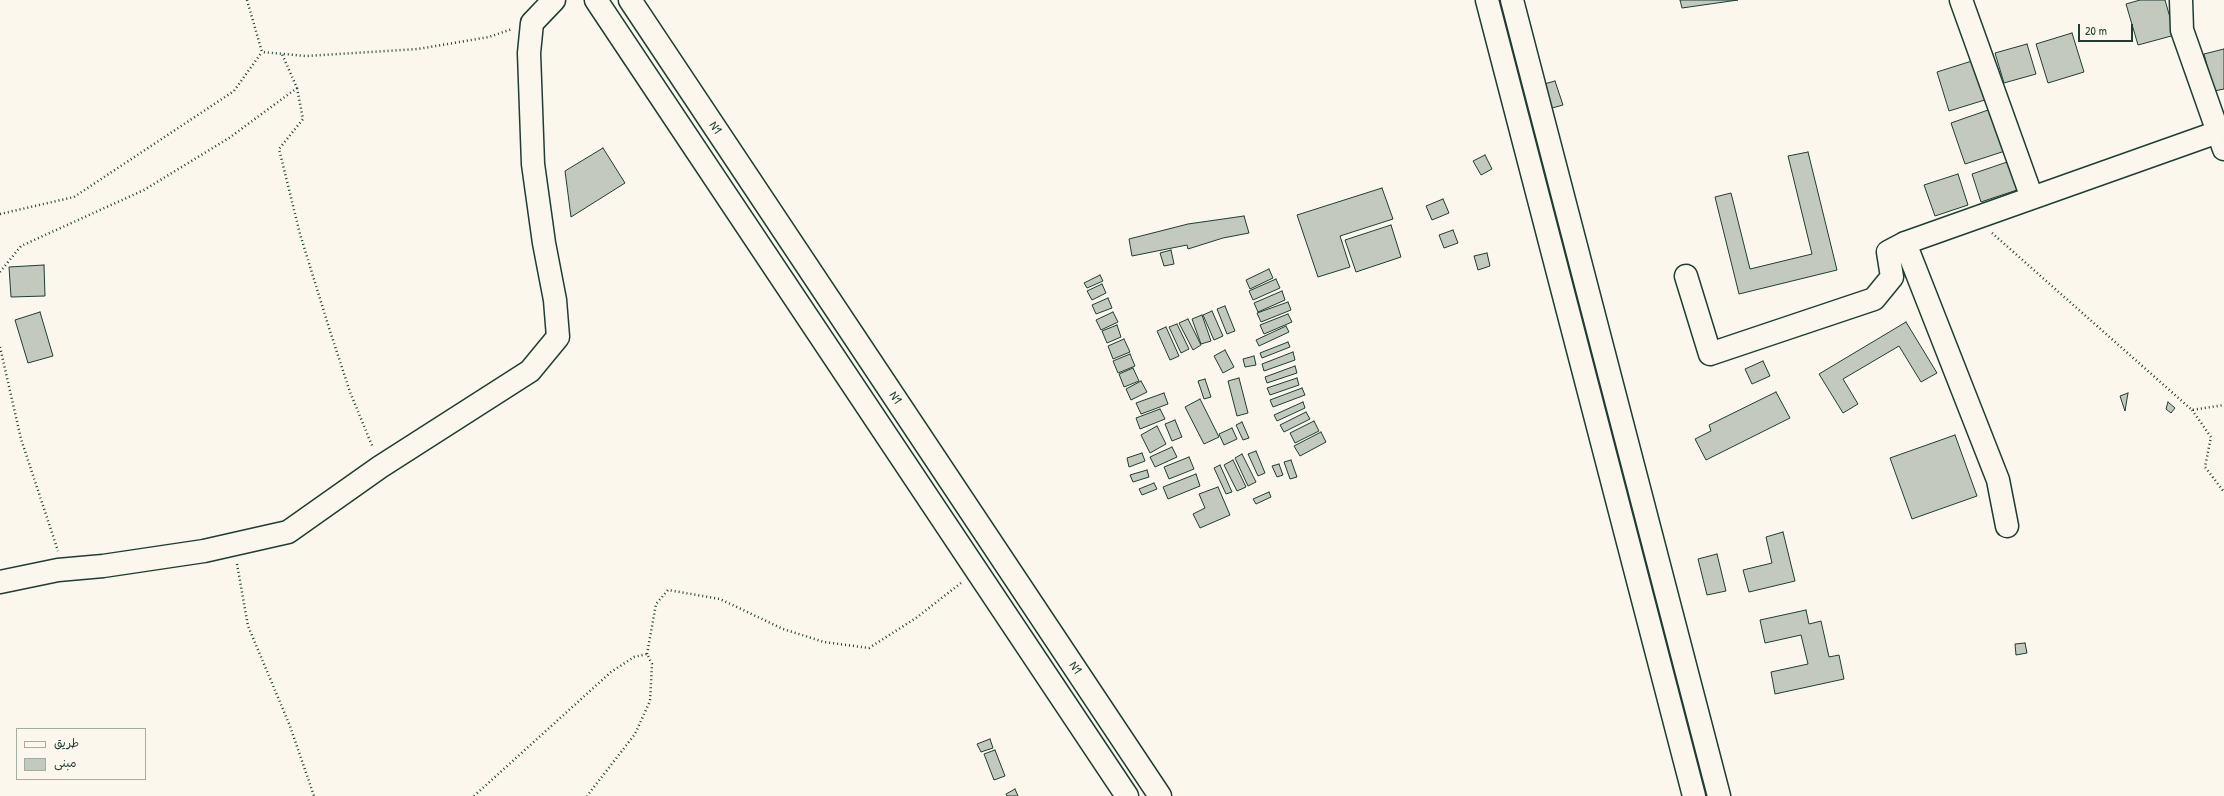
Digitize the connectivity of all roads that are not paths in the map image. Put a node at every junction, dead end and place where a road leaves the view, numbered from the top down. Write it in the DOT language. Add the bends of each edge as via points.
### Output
graph roads {
  1 [pos="554,0"];
  2 [pos="596,0"];
  3 [pos="630,0"];
  4 [pos="1487,0"];
  5 [pos="1512,0"];
  6 [pos="1961,0"];
  7 [pos="2180,0"];
  8 [pos="2221,140"];
  9 [pos="2032,198"];
  10 [pos="1905,243"];
  11 [pos="1686,276"];
  12 [pos="2007,526"];
  13 [pos="0,582"];
  14 [pos="1697,713"];
  15 [pos="1674,720"];
  16 [pos="1127,796"];
  17 [pos="1160,796"];
  18 [pos="1694,796"];
  19 [pos="1719,796"];
  1 -- 13 [label="main road" via="532,23 529,53 533,164 555,300 558,337 530,371 380,467 288,532 204,551 58,570"];
  2 -- 16 [label="main road"];
  3 -- 17 [label="main road, N1 / N1"];
  4 -- 15 [label="main road"];
  5 -- 14 [label="main road"];
  6 -- 9 [label="main road"];
  7 -- 8 [label="main road" via="2182,30"];
  8 -- 9 [label="main road"];
  9 -- 10 [label="main road"];
  10 -- 11 [label="main road" via="1888,252 1892,277 1874,299 1710,354"];
  10 -- 12 [label="main road" via="1998,480"];
  14 -- 15 [label="main road"];
  14 -- 19 [label="main road"];
  15 -- 18 [label="main road"];
}
